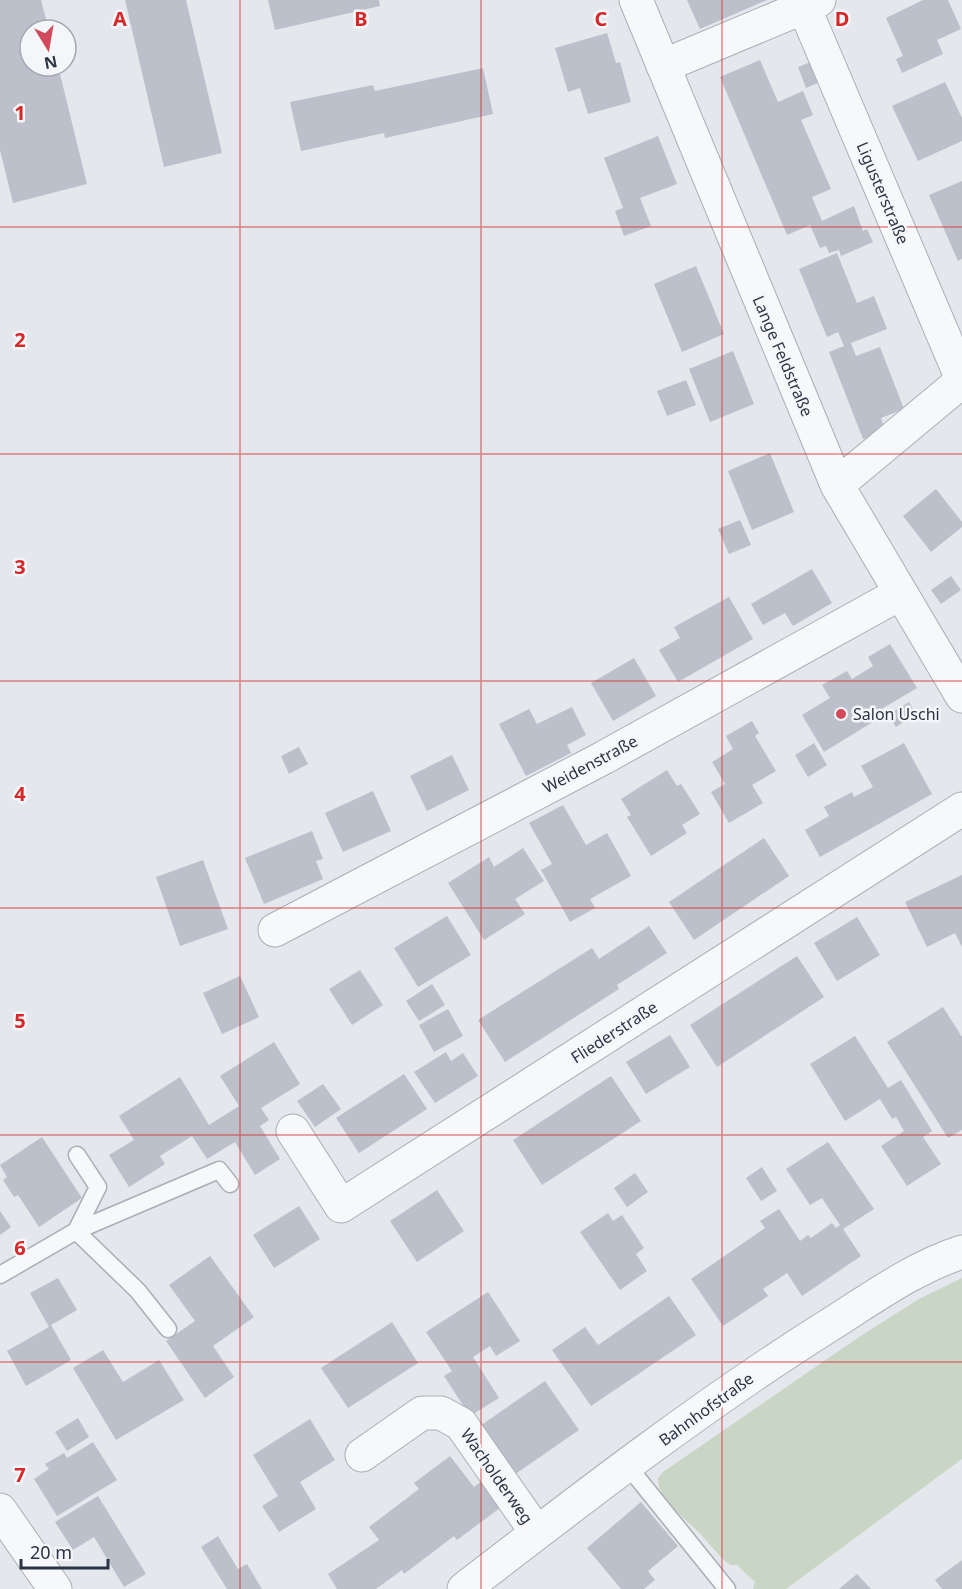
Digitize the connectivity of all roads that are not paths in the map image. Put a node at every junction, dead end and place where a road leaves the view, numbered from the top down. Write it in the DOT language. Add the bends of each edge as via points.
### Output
graph roads {
  1 [pos="636,0"];
  2 [pos="811,3"];
  3 [pos="663,66"];
  4 [pos="962,380"];
  5 [pos="837,485"];
  6 [pos="901,592"];
  7 [pos="962,696"];
  8 [pos="962,809"];
  9 [pos="274,930"];
  10 [pos="293,1131"];
  11 [pos="77,1155"];
  12 [pos="230,1184"];
  13 [pos="76,1230"];
  14 [pos="962,1252"];
  15 [pos="0,1275"];
  16 [pos="168,1329"];
  17 [pos="362,1455"];
  18 [pos="627,1465"];
  19 [pos="0,1510"];
  20 [pos="537,1533"];
  21 [pos="55,1589"];
  22 [pos="464,1589"];
  23 [pos="727,1589"];
  1 -- 3 [label="street, Lange Feldstraße"];
  2 -- 3 [label="street, Ligusterstraße"];
  2 -- 4 [label="street, Ligusterstraße"];
  3 -- 5 [label="street, Lange Feldstraße"];
  4 -- 5 [label="street, Ligusterstraße"];
  5 -- 6 [label="street, Lange Feldstraße"];
  6 -- 7 [label="street, Lange Feldstraße"];
  6 -- 9 [label="street, Weidenstraße" via="603,758"];
  8 -- 10 [label="street, Fliederstraße" via="341,1206"];
  11 -- 13 [label="lane" via="99,1187"];
  12 -- 13 [label="lane" via="219,1170"];
  13 -- 15 [label="lane"];
  13 -- 16 [label="lane" via="138,1291"];
  14 -- 18 [label="street, Bahnhofstraße" via="921,1268 773,1360"];
  17 -- 20 [label="street, Wacholderweg" via="422,1413 441,1413 460,1424"];
  18 -- 20 [label="street, Bahnhofstraße"];
  18 -- 23 [label="lane"];
  19 -- 21 [label="street"];
  20 -- 22 [label="street, Bahnhofstraße"];
}
